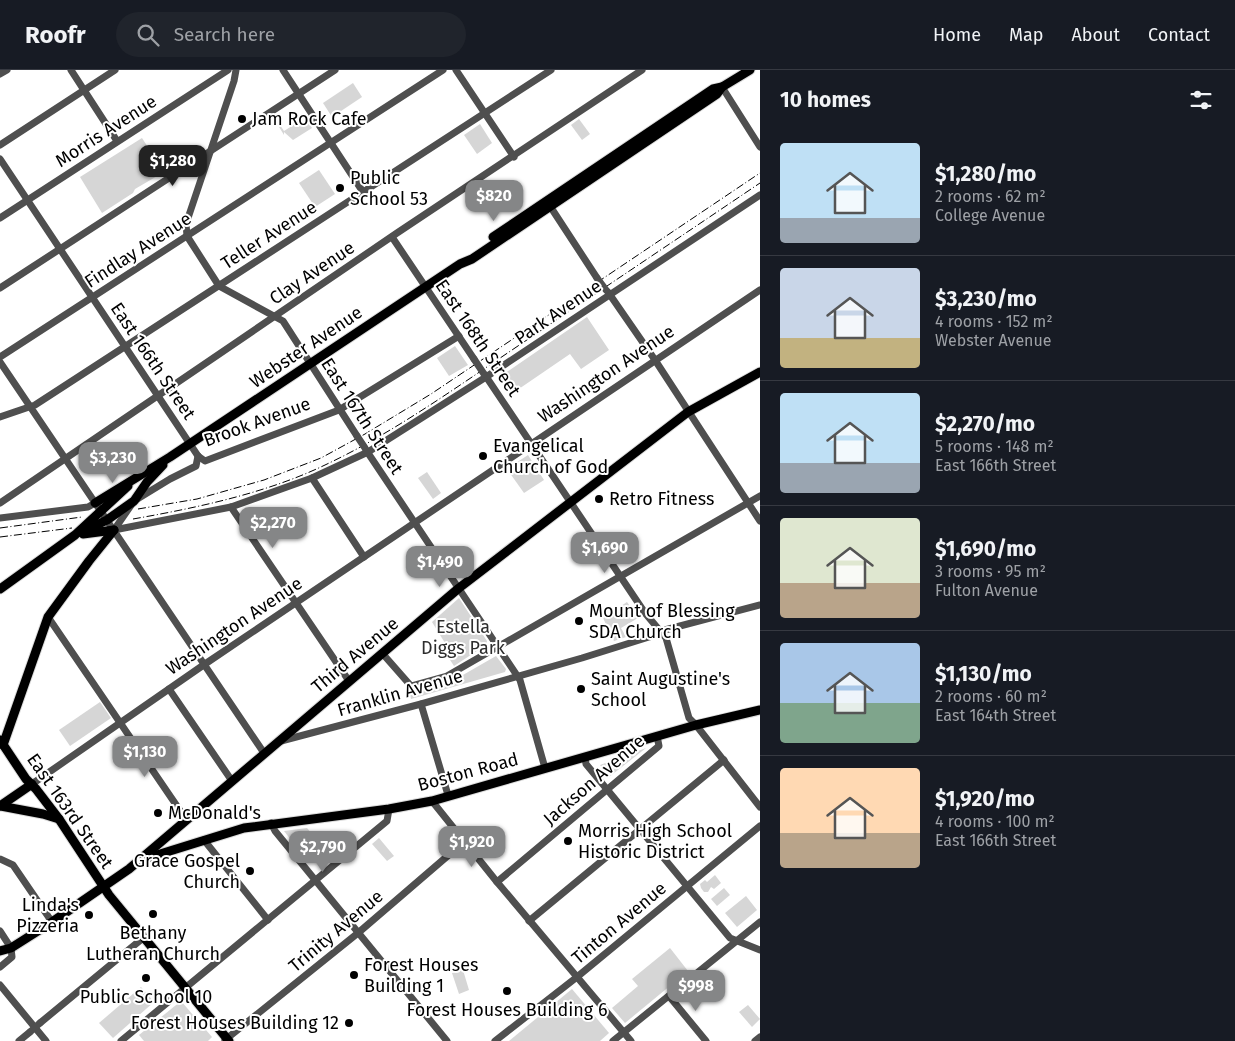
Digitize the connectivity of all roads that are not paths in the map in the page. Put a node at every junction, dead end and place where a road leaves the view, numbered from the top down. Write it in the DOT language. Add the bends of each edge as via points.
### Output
graph roads {
  1 [pos="7,70"];
  2 [pos="71,70"];
  3 [pos="115,70"];
  4 [pos="228,70"];
  5 [pos="236,70"];
  6 [pos="283,70"];
  7 [pos="335,70"];
  8 [pos="443,70"];
  9 [pos="456,70"];
  10 [pos="551,70"];
  11 [pos="642,70"];
  12 [pos="750,70"];
  13 [pos="0,74"];
  14 [pos="722,87"];
  15 [pos="84,90"];
  16 [pos="298,94"];
  17 [pos="484,114"];
  18 [pos="117,142"];
  19 [pos="330,143"];
  20 [pos="0,145"];
  21 [pos="760,146"];
  22 [pos="211,150"];
  23 [pos="514,157"];
  24 [pos="0,159"];
  25 [pos="362,192"];
  26 [pos="760,195"];
  27 [pos="27,200"];
  28 [pos="548,204"];
  29 [pos="0,218"];
  30 [pos="187,236"];
  31 [pos="392,237"];
  32 [pos="59,248"];
  33 [pos="219,286"];
  34 [pos="426,287"];
  35 [pos="0,288"];
  36 [pos="760,290"];
  37 [pos="608,293"];
  38 [pos="92,298"];
  39 [pos="275,316"];
  40 [pos="459,336"];
  41 [pos="125,346"];
  42 [pos="0,357"];
  43 [pos="656,360"];
  44 [pos="0,362"];
  45 [pos="310,365"];
  46 [pos="760,372"];
  47 [pos="485,376"];
  48 [pos="158,396"];
  49 [pos="30,406"];
  50 [pos="339,410"];
  51 [pos="688,412"];
  52 [pos="0,417"];
  53 [pos="191,444"];
  54 [pos="532,444"];
  55 [pos="366,450"];
  56 [pos="198,456"];
  57 [pos="170,457"];
  58 [pos="65,458"];
  59 [pos="138,476"];
  60 [pos="312,478"];
  61 [pos="760,496"];
  62 [pos="134,501"];
  63 [pos="570,501"];
  64 [pos="0,503"];
  65 [pos="94,503"];
  66 [pos="748,503"];
  67 [pos="231,507"];
  68 [pos="101,511"];
  69 [pos="0,518"];
  70 [pos="107,520"];
  71 [pos="760,520"];
  72 [pos="415,523"];
  73 [pos="114,530"];
  74 [pos="76,535"];
  75 [pos="364,557"];
  76 [pos="620,577"];
  77 [pos="459,588"];
  78 [pos="0,589"];
  79 [pos="296,603"];
  80 [pos="760,604"];
  81 [pos="48,617"];
  82 [pos="661,631"];
  83 [pos="498,647"];
  84 [pos="382,653"];
  85 [pos="205,664"];
  86 [pos="517,675"];
  87 [pos="349,681"];
  88 [pos="169,689"];
  89 [pos="421,704"];
  90 [pos="760,710"];
  91 [pos="121,723"];
  92 [pos="696,725"];
  93 [pos="657,736"];
  94 [pos="2,742"];
  95 [pos="278,742"];
  96 [pos="264,753"];
  97 [pos="585,757"];
  98 [pos="724,760"];
  99 [pos="545,768"];
  100 [pos="232,781"];
  101 [pos="32,784"];
  102 [pos="608,790"];
  103 [pos="448,795"];
  104 [pos="432,801"];
  105 [pos="0,806"];
  106 [pos="760,808"];
  107 [pos="389,809"];
  108 [pos="187,818"];
  109 [pos="59,819"];
  110 [pos="272,823"];
  111 [pos="760,826"];
  112 [pos="640,829"];
  113 [pos="204,840"];
  114 [pos="162,841"];
  115 [pos="465,841"];
  116 [pos="181,847"];
  117 [pos="0,859"];
  118 [pos="139,860"];
  119 [pos="316,881"];
  120 [pos="497,882"];
  121 [pos="687,886"];
  122 [pos="104,888"];
  123 [pos="268,920"];
  124 [pos="529,920"];
  125 [pos="52,922"];
  126 [pos="760,922"];
  127 [pos="0,931"];
  128 [pos="358,933"];
  129 [pos="143,938"];
  130 [pos="737,941"];
  131 [pos="11,948"];
  132 [pos="760,950"];
  133 [pos="0,952"];
  134 [pos="0,967"];
  135 [pos="577,977"];
  136 [pos="0,985"];
  137 [pos="185,988"];
  138 [pos="669,996"];
  139 [pos="624,1032"];
  140 [pos="760,1037"];
  141 [pos="226,1040"];
  142 [pos="19,1041"];
  143 [pos="46,1041"];
  144 [pos="121,1041"];
  145 [pos="447,1041"];
  146 [pos="495,1041"];
  147 [pos="614,1041"];
  148 [pos="631,1041"];
  149 [pos="706,1041"];
  150 [pos="755,1041"];
  1 -- 13 [label="street"];
  2 -- 15 [label="street"];
  3 -- 15 [label="street"];
  4 -- 18 [label="street, Morris Avenue"];
  5 -- 22 [label="street"];
  6 -- 16 [label="street"];
  7 -- 16 [label="street"];
  8 -- 19 [label="street, Findlay Avenue"];
  9 -- 17 [label="street"];
  10 -- 17 [label="street, Teller Avenue"];
  11 -- 23 [label="street, Clay Avenue"];
  12 -- 14 [label="main road, Webster Avenue"];
  14 -- 21 [label="street"];
  14 -- 28 [label="main road, Webster Avenue" via="717,94"];
  15 -- 18 [label="street"];
  15 -- 20 [label="street"];
  16 -- 19 [label="street"];
  16 -- 22 [label="street"];
  17 -- 23 [label="street"];
  17 -- 25 [label="street, Teller Avenue"];
  18 -- 27 [label="street, Morris Avenue"];
  19 -- 25 [label="street"];
  19 -- 30 [label="street, Findlay Avenue"];
  22 -- 30 [label="street" via="186,224"];
  22 -- 32 [label="street"];
  23 -- 31 [label="street, Clay Avenue"];
  24 -- 27 [label="street, East 166th Street"];
  25 -- 33 [label="street, Teller Avenue"];
  26 -- 37 [label="street, Park Avenue"];
  27 -- 29 [label="street, Morris Avenue"];
  27 -- 32 [label="street, East 166th Street"];
  28 -- 34 [label="main road, Webster Avenue" via="472,259"];
  28 -- 37 [label="street, bridge"];
  30 -- 33 [label="street, East 167th Street"];
  30 -- 38 [label="street, Findlay Avenue"];
  31 -- 34 [label="street, East 168th Street"];
  31 -- 39 [label="street, Clay Avenue"];
  32 -- 35 [label="street"];
  32 -- 38 [label="street, East 166th Street"];
  33 -- 39 [label="street, East 167th Street"];
  33 -- 41 [label="street, Teller Avenue"];
  34 -- 40 [label="street, East 168th Street"];
  34 -- 45 [label="main road, Webster Avenue"];
  36 -- 43 [label="street, Washington Avenue"];
  37 -- 43 [label="street"];
  37 -- 47 [label="street, Park Avenue"];
  38 -- 41 [label="street, East 166th Street"];
  38 -- 42 [label="street, Findlay Avenue"];
  39 -- 45 [label="street, East 167th Street" via="282,321"];
  39 -- 48 [label="street, Clay Avenue"];
  40 -- 47 [label="street, East 168th Street, bridge"];
  40 -- 50 [label="street, Brook Avenue"];
  41 -- 48 [label="street, East 166th Street"];
  41 -- 49 [label="street, Teller Avenue"];
  43 -- 51 [label="street"];
  43 -- 54 [label="street, Washington Avenue"];
  44 -- 49 [label="street"];
  45 -- 50 [label="street, East 167th Street"];
  45 -- 53 [label="main road, Webster Avenue"];
  46 -- 51 [label="main road, Third Avenue"];
  47 -- 54 [label="street, East 168th Street"];
  47 -- 55 [label="street, Park Avenue"];
  48 -- 53 [label="street, East 166th Street"];
  48 -- 58 [label="street, Clay Avenue"];
  49 -- 52 [label="street, Teller Avenue"];
  49 -- 58 [label="street"];
  50 -- 55 [label="street, East 167th Street, bridge"];
  50 -- 56 [label="street, Brook Avenue" via="208,461"];
  51 -- 63 [label="main road, Third Avenue"];
  51 -- 66 [label="street"];
  53 -- 56 [label="street, East 166th Street"];
  53 -- 57 [label="main road, Webster Avenue"];
  54 -- 63 [label="street, East 168th Street"];
  54 -- 72 [label="street, Washington Avenue"];
  55 -- 60 [label="street, Park Avenue"];
  55 -- 72 [label="street, East 167th Street"];
  56 -- 62 [label="street, Brook Avenue" via="196,466"];
  57 -- 59 [label="main road, Webster Avenue"];
  57 -- 62 [label="main road, Webster Avenue"];
  58 -- 64 [label="street, Clay Avenue"];
  58 -- 65 [label="street"];
  59 -- 65 [label="main road, Webster Avenue"];
  59 -- 68 [label="main road, Webster Avenue"];
  60 -- 67 [label="street, Park Avenue"];
  60 -- 75 [label="street"];
  61 -- 66 [label="street"];
  62 -- 70 [label="main road, Webster Avenue"];
  62 -- 73 [label="street, Brook Avenue"];
  63 -- 76 [label="street, East 168th Street"];
  63 -- 77 [label="main road, Third Avenue"];
  65 -- 68 [label="street"];
  65 -- 69 [label="street" via="88,508"];
  66 -- 71 [label="street"];
  66 -- 76 [label="street"];
  67 -- 73 [label="street, Park Avenue"];
  67 -- 79 [label="street"];
  68 -- 70 [label="street"];
  68 -- 74 [label="main road, Webster Avenue"];
  70 -- 73 [label="street"];
  70 -- 74 [label="main road, Webster Avenue"];
  72 -- 75 [label="street, Washington Avenue"];
  72 -- 77 [label="street, East 167th Street"];
  73 -- 74 [label="main road"];
  73 -- 81 [label="main road, Brook Avenue"];
  73 -- 85 [label="street"];
  74 -- 78 [label="main road"];
  75 -- 79 [label="street, Washington Avenue"];
  76 -- 82 [label="street, East 168th Street"];
  76 -- 83 [label="street"];
  77 -- 83 [label="street, East 167th Street"];
  77 -- 84 [label="main road, Third Avenue"];
  79 -- 85 [label="street, Washington Avenue"];
  79 -- 87 [label="street"];
  80 -- 82 [label="street, Franklin Avenue"];
  81 -- 91 [label="street"];
  81 -- 94 [label="main road, Brook Avenue"];
  82 -- 86 [label="street, Franklin Avenue" via="650,637"];
  82 -- 92 [label="street, East 168th Street" via="666,638 689,718"];
  83 -- 84 [label="street" via="447,676 411,686"];
  83 -- 86 [label="street, East 167th Street"];
  84 -- 87 [label="main road, Third Avenue"];
  85 -- 88 [label="street, Washington Avenue"];
  85 -- 96 [label="street"];
  86 -- 89 [label="street, Franklin Avenue"];
  86 -- 99 [label="street, East 167th Street"];
  87 -- 95 [label="main road, Third Avenue"];
  88 -- 91 [label="street, Washington Avenue"];
  88 -- 100 [label="street"];
  89 -- 95 [label="street, Franklin Avenue"];
  89 -- 103 [label="street"];
  90 -- 92 [label="main road, Boston Road"];
  91 -- 101 [label="street, Washington Avenue"];
  91 -- 108 [label="street"];
  92 -- 93 [label="main road, Boston Road"];
  92 -- 98 [label="street, East 168th Street"];
  93 -- 97 [label="main road, Boston Road"];
  93 -- 102 [label="street, Jackson Avenue" via="659,746"];
  94 -- 101 [label="main road, East 163rd Street"];
  95 -- 96 [label="main road, Third Avenue"];
  96 -- 100 [label="main road, Third Avenue"];
  97 -- 99 [label="main road, Boston Road"];
  97 -- 102 [label="street" via="586,764"];
  98 -- 106 [label="street, East 168th Street"];
  98 -- 112 [label="street"];
  99 -- 103 [label="main road, Boston Road"];
  100 -- 108 [label="main road, Third Avenue"];
  101 -- 105 [label="main road, Washington Avenue"];
  101 -- 109 [label="main road, East 163rd Street"];
  102 -- 112 [label="street"];
  102 -- 120 [label="street, Jackson Avenue"];
  103 -- 104 [label="main road, Boston Road"];
  104 -- 107 [label="main road, Boston Road"];
  104 -- 115 [label="street"];
  105 -- 109 [label="main road"];
  107 -- 110 [label="main road, Boston Road"];
  107 -- 119 [label="street" via="387,821"];
  108 -- 114 [label="main road, Third Avenue"];
  109 -- 122 [label="main road, East 163rd Street"];
  110 -- 113 [label="main road, Boston Road"];
  110 -- 119 [label="street"];
  111 -- 121 [label="street, Tinton Avenue"];
  112 -- 121 [label="street"];
  112 -- 124 [label="street"];
  113 -- 116 [label="main road, Boston Road"];
  113 -- 123 [label="street"];
  114 -- 116 [label="main road" via="168,847"];
  114 -- 118 [label="main road, Third Avenue"];
  115 -- 120 [label="street"];
  115 -- 128 [label="street, Trinity Avenue"];
  116 -- 118 [label="main road, Boston Road"];
  117 -- 125 [label="street" via="13,865"];
  118 -- 122 [label="main road, Third Avenue"];
  119 -- 123 [label="street"];
  119 -- 128 [label="street"];
  120 -- 124 [label="street"];
  121 -- 130 [label="street" via="730,938"];
  121 -- 135 [label="street, Tinton Avenue"];
  122 -- 125 [label="main road, Third Avenue"];
  122 -- 129 [label="main road, East 163rd Street"];
  123 -- 137 [label="street"];
  124 -- 135 [label="street"];
  125 -- 131 [label="main road, Third Avenue"];
  126 -- 130 [label="street"];
  127 -- 131 [label="street"];
  128 -- 141 [label="street, Trinity Avenue"];
  128 -- 145 [label="street"];
  129 -- 137 [label="main road, East 163rd Street"];
  129 -- 142 [label="street, bridge"];
  130 -- 132 [label="street"];
  130 -- 138 [label="street"];
  131 -- 133 [label="main road, Third Avenue"];
  131 -- 134 [label="street" via="12,957"];
  135 -- 139 [label="street"];
  135 -- 146 [label="street, Tinton Avenue"];
  136 -- 143 [label="street"];
  137 -- 141 [label="main road, East 163rd Street"];
  137 -- 144 [label="street"];
  138 -- 139 [label="street"];
  138 -- 149 [label="street"];
  139 -- 147 [label="street"];
  139 -- 148 [label="street"];
  140 -- 150 [label="street"];
}
